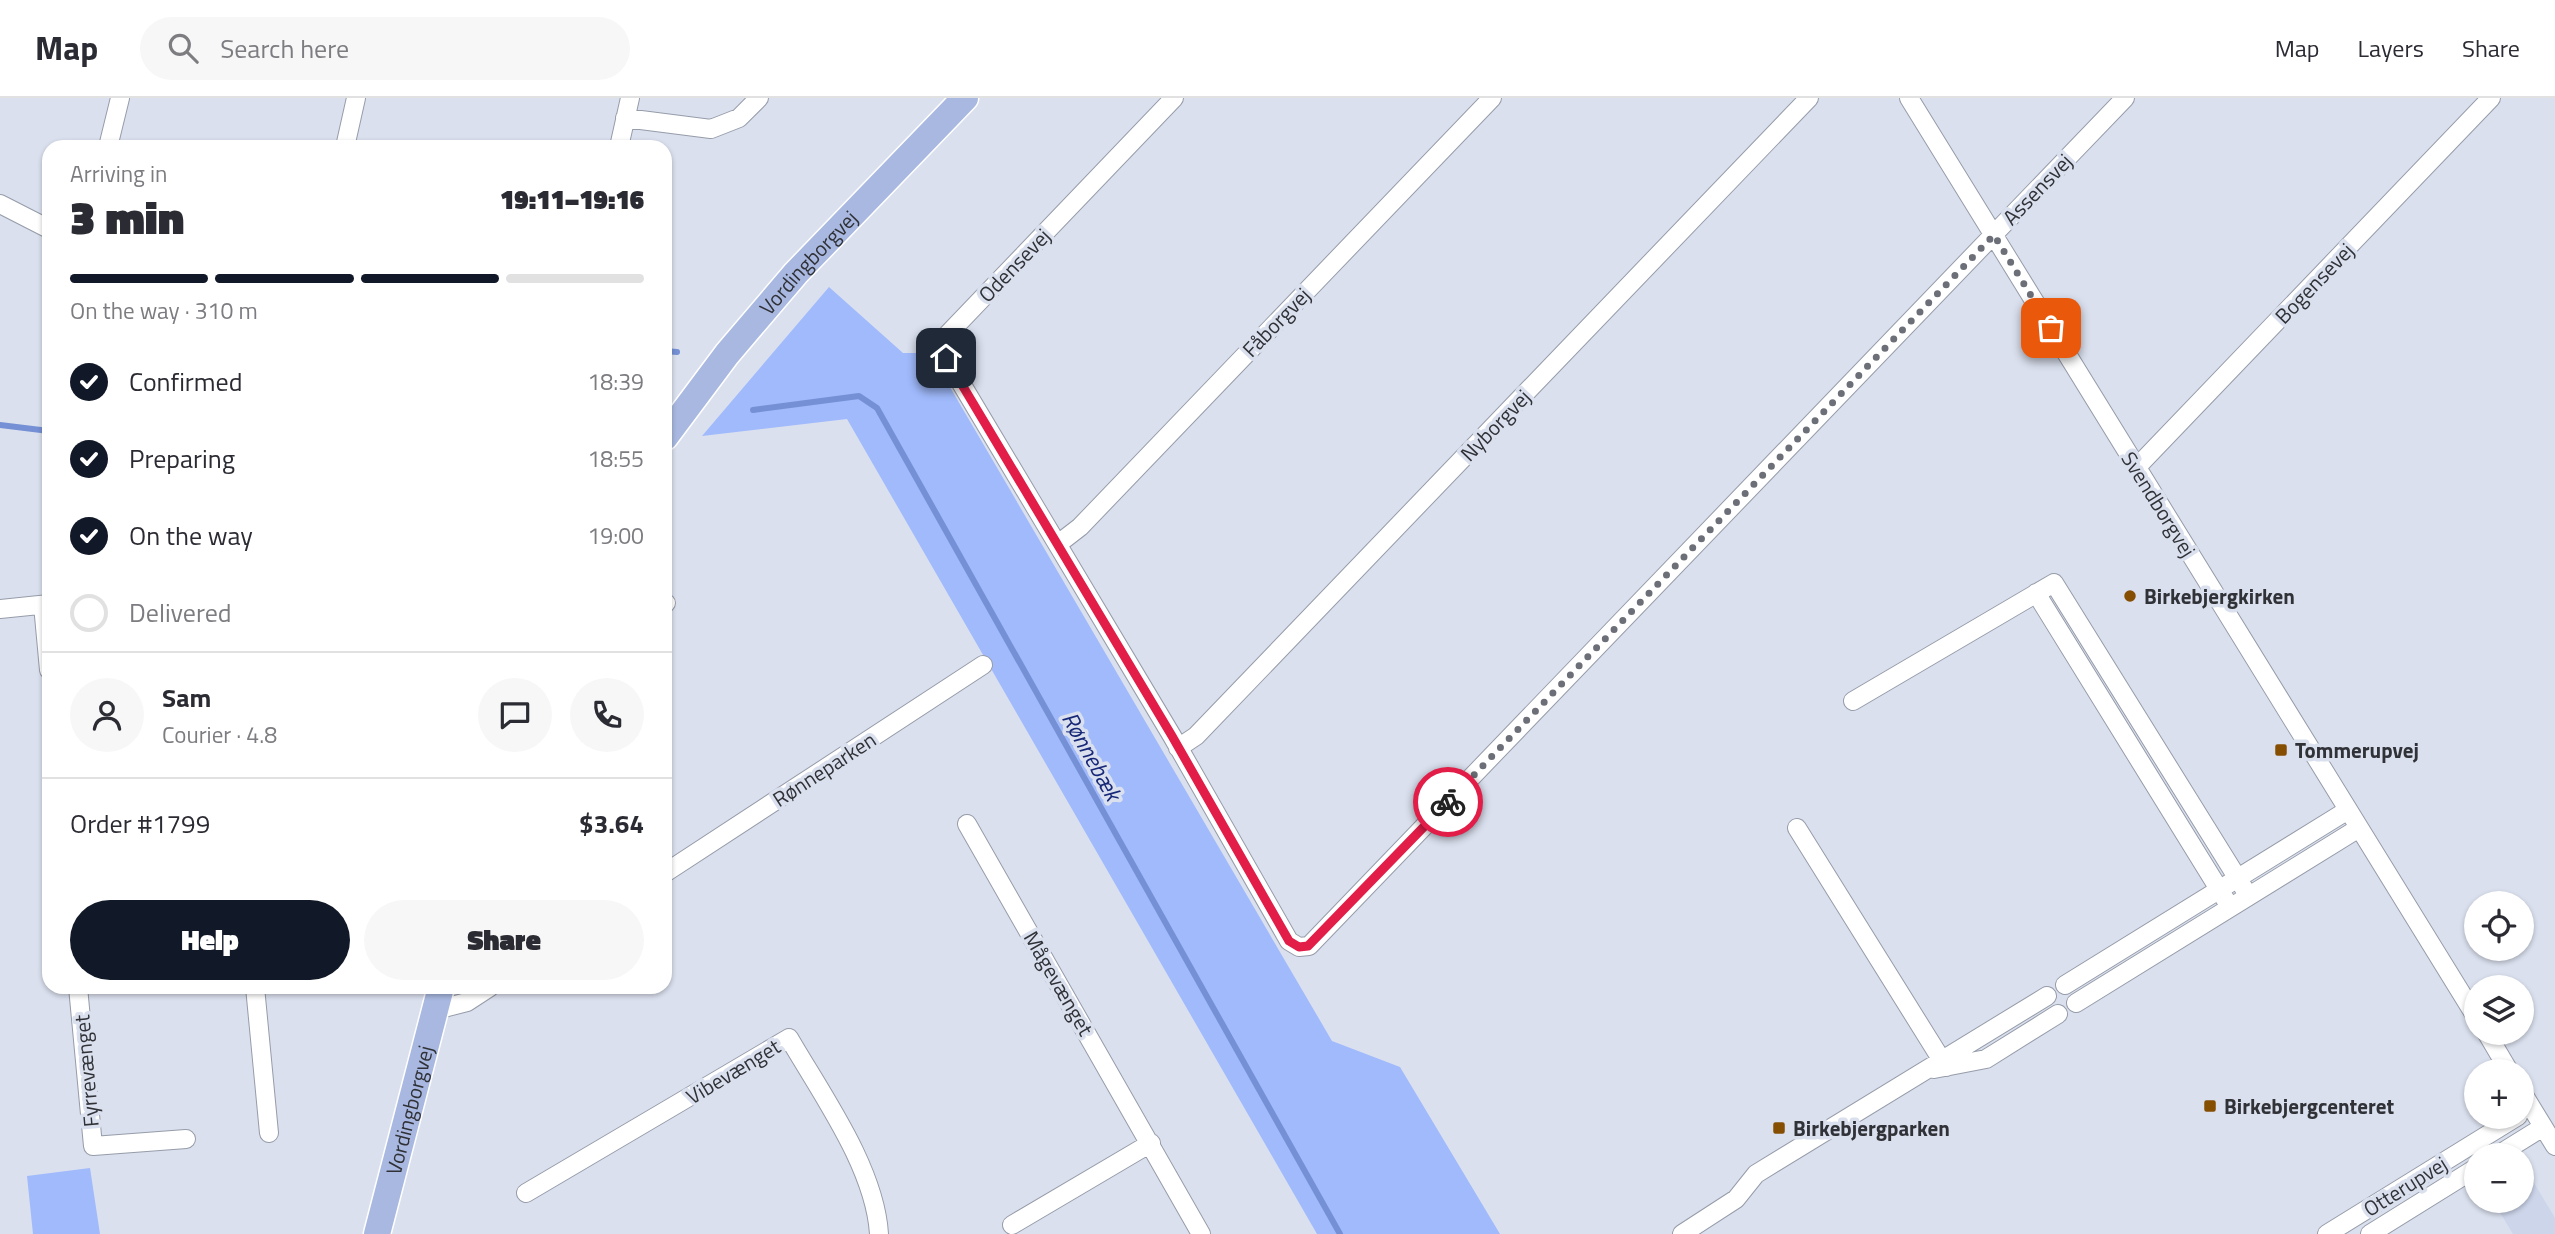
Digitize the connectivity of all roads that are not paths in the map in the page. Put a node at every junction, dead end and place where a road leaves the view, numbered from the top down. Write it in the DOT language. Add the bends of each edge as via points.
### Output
graph roads {
  1 [pos="120,98"];
  2 [pos="356,98"];
  3 [pos="630,98"];
  4 [pos="759,98"];
  5 [pos="965,98"];
  6 [pos="1174,98"];
  7 [pos="1492,98"];
  8 [pos="1809,98"];
  9 [pos="1909,98"];
  10 [pos="2125,98"];
  11 [pos="2491,98"];
  12 [pos="625,118"];
  13 [pos="110,140"];
  14 [pos="347,140"];
  15 [pos="620,140"];
  16 [pos="0,204"];
  17 [pos="42,225"];
  18 [pos="1994,235"];
  19 [pos="672,428"];
  20 [pos="2136,468"];
  21 [pos="1058,544"];
  22 [pos="2036,593"];
  23 [pos="42,605"];
  24 [pos="0,609"];
  25 [pos="983,665"];
  26 [pos="1853,701"];
  27 [pos="1178,748"];
  28 [pos="2348,810"];
  29 [pos="967,824"];
  30 [pos="1797,828"];
  31 [pos="2359,828"];
  32 [pos="672,868"];
  33 [pos="2237,879"];
  34 [pos="2219,890"];
  35 [pos="2248,895"];
  36 [pos="2230,907"];
  37 [pos="1308,946"];
  38 [pos="2065,985"];
  39 [pos="79,994"];
  40 [pos="256,994"];
  41 [pos="479,994"];
  42 [pos="2047,996"];
  43 [pos="438,998"];
  44 [pos="2464,998"];
  45 [pos="2076,1003"];
  46 [pos="2058,1014"];
  47 [pos="1938,1066"];
  48 [pos="2534,1120"];
  49 [pos="2543,1127"];
  50 [pos="2498,1129"];
  51 [pos="269,1133"];
  52 [pos="186,1139"];
  53 [pos="1151,1143"];
  54 [pos="2517,1143"];
  55 [pos="2555,1146"];
  56 [pos="2464,1175"];
  57 [pos="526,1193"];
  58 [pos="1012,1225"];
  59 [pos="377,1234"];
  60 [pos="879,1234"];
  61 [pos="1201,1234"];
  62 [pos="1682,1234"];
  63 [pos="2327,1234"];
  64 [pos="2370,1234"];
  1 -- 13 [label="street"];
  2 -- 14 [label="street"];
  3 -- 12 [label="street"];
  4 -- 12 [label="street" via="739,118 711,129"];
  5 -- 19 [label="main road, Vordingborgvej" via="796,273"];
  6 -- 21 [label="street, Odensevej" via="948,334 944,345 946,358"];
  7 -- 21 [label="street, Fåborgvej" via="1080,527"];
  8 -- 27 [label="street, Nyborgvej" via="1196,736"];
  9 -- 18 [label="street, Svendborgvej"];
  10 -- 18 [label="street, Assensvej"];
  11 -- 20 [label="street, Bogensevej"];
  12 -- 15 [label="street"];
  16 -- 17 [label="street"];
  18 -- 20 [label="street, Svendborgvej"];
  18 -- 37 [label="street, Assensvej"];
  20 -- 28 [label="street, Svendborgvej"];
  21 -- 27 [label="street, Odensevej"];
  22 -- 26 [label="street"];
  22 -- 33 [label="street" via="2054,583"];
  22 -- 34 [label="street"];
  23 -- 24 [label="street"];
  25 -- 32 [label="street, Rønneparken"];
  27 -- 37 [label="street, Odensevej" via="1289,941"];
  28 -- 31 [label="street, Svendborgvej"];
  28 -- 33 [label="street"];
  29 -- 53 [label="street, Mågevænget"];
  30 -- 47 [label="street"];
  31 -- 35 [label="street"];
  31 -- 44 [label="street, Svendborgvej"];
  33 -- 34 [label="street"];
  33 -- 35 [label="street"];
  34 -- 36 [label="street"];
  34 -- 38 [label="street"];
  35 -- 36 [label="street"];
  36 -- 45 [label="street"];
  39 -- 52 [label="street, Fyrrevænget" via="93,1146"];
  40 -- 51 [label="street"];
  41 -- 43 [label="street" via="467,1002"];
  42 -- 47 [label="street"];
  43 -- 59 [label="main road, Vordingborgvej"];
  46 -- 47 [label="street" via="1986,1059"];
  47 -- 62 [label="street" via="1756,1174 1736,1199"];
  48 -- 49 [label="street"];
  49 -- 54 [label="street"];
  49 -- 55 [label="street"];
  50 -- 63 [label="street, Otterupvej"];
  53 -- 58 [label="street"];
  53 -- 61 [label="street, Mågevænget"];
  56 -- 64 [label="street, Otterupvej"];
  57 -- 60 [label="street, Vibevænget" via="789,1038 863,1167 878,1210"];
}
